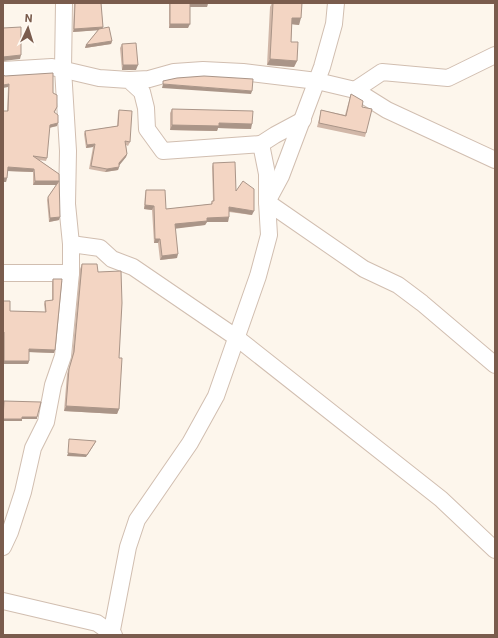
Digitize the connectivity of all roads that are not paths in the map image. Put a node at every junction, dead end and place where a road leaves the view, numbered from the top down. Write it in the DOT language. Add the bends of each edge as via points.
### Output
graph roads {
  1 [pos="64,3"];
  2 [pos="336,3"];
  3 [pos="495,54"];
  4 [pos="63,69"];
  5 [pos="3,70"];
  6 [pos="129,80"];
  7 [pos="317,81"];
  8 [pos="355,90"];
  9 [pos="303,120"];
  10 [pos="261,144"];
  11 [pos="495,160"];
  12 [pos="267,202"];
  13 [pos="71,244"];
  14 [pos="3,273"];
  15 [pos="71,273"];
  16 [pos="237,338"];
  17 [pos="495,365"];
  18 [pos="3,547"];
  19 [pos="495,550"];
  20 [pos="3,601"];
  21 [pos="112,634"];
  1 -- 4 [label="street"];
  2 -- 7 [label="street" via="334,24"];
  3 -- 8 [label="street" via="448,78 382,72"];
  4 -- 5 [label="street" via="52,67"];
  4 -- 6 [label="street" via="99,78"];
  4 -- 13 [label="street" via="68,151 67,204"];
  6 -- 7 [label="street" via="203,70"];
  6 -- 10 [label="street" via="142,92 147,128 163,151"];
  7 -- 8 [label="street"];
  7 -- 9 [label="street"];
  8 -- 11 [label="street" via="401,117"];
  9 -- 10 [label="street"];
  9 -- 12 [label="street" via="281,176"];
  10 -- 12 [label="street" via="267,174"];
  12 -- 16 [label="street" via="269,235"];
  12 -- 17 [label="street" via="364,269 398,285"];
  13 -- 15 [label="street"];
  13 -- 16 [label="street" via="100,248 112,260 133,267"];
  14 -- 15 [label="street"];
  15 -- 18 [label="street" via="63,356 53,385 46,422 33,448 23,492"];
  16 -- 19 [label="street" via="441,499"];
  16 -- 21 [label="street" via="216,396 190,443 137,520 128,547"];
  20 -- 21 [label="street" via="90,621"];
}
